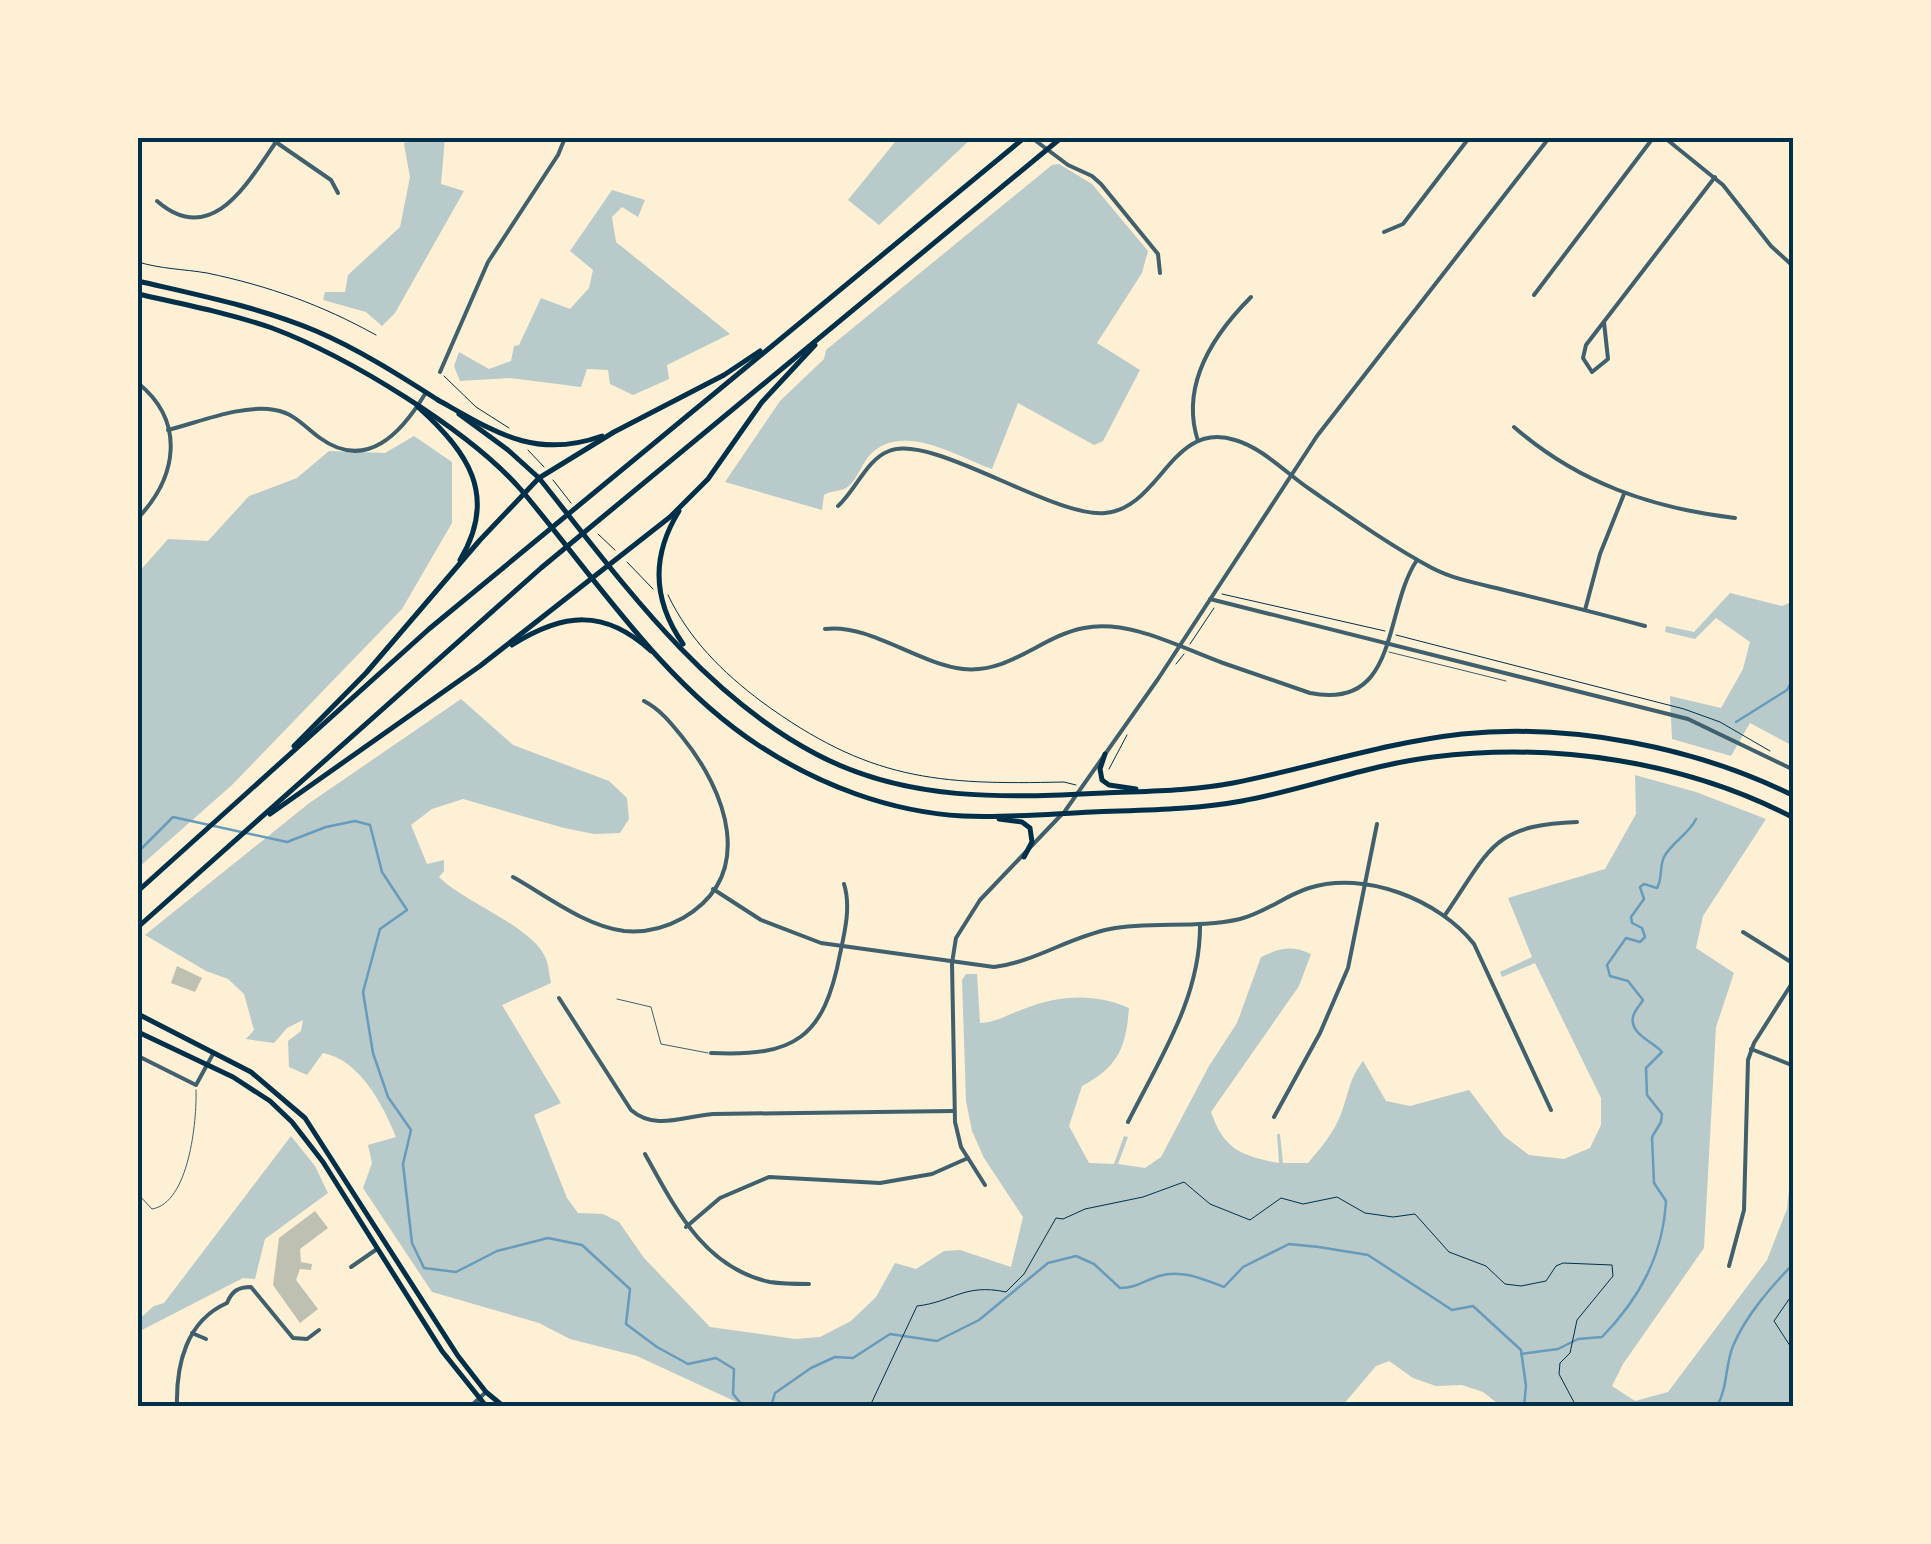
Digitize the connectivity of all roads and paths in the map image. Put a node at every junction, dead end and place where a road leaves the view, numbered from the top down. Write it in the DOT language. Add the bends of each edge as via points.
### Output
graph roads {
  1 [pos="270,138"];
  2 [pos="565,138"];
  3 [pos="1024,138"];
  4 [pos="1032,138"];
  5 [pos="1061,138"];
  6 [pos="1469,138"];
  7 [pos="1548,138"];
  8 [pos="1653,138"];
  9 [pos="1665,138"];
  10 [pos="276,142"];
  11 [pos="1048,149"];
  12 [pos="1714,177"];
  13 [pos="338,193"];
  14 [pos="157,200"];
  15 [pos="1384,232"];
  16 [pos="138,262"];
  17 [pos="1794,266"];
  18 [pos="1160,273"];
  19 [pos="138,281"];
  20 [pos="138,294"];
  21 [pos="1534,294"];
  22 [pos="1251,297"];
  23 [pos="1604,322"];
  24 [pos="836,324"];
  25 [pos="783,334"];
  26 [pos="376,335"];
  27 [pos="440,372"];
  28 [pos="138,383"];
  29 [pos="426,393"];
  30 [pos="438,400"];
  31 [pos="418,406"];
  32 [pos="1514,427"];
  33 [pos="168,430"];
  34 [pos="614,432"];
  35 [pos="1198,440"];
  36 [pos="1291,476"];
  37 [pos="539,478"];
  38 [pos="523,492"];
  39 [pos="562,493"];
  40 [pos="1624,494"];
  41 [pos="685,503"];
  42 [pos="838,506"];
  43 [pos="574,508"];
  44 [pos="138,518"];
  45 [pos="1735,518"];
  46 [pos="588,523"];
  47 [pos="622,556"];
  48 [pos="1418,559"];
  49 [pos="610,566"];
  50 [pos="450,575"];
  51 [pos="594,578"];
  52 [pos="1224,592"];
  53 [pos="659,594"];
  54 [pos="1210,599"];
  55 [pos="1585,610"];
  56 [pos="1645,626"];
  57 [pos="825,629"];
  58 [pos="1391,633"];
  59 [pos="1388,643"];
  60 [pos="1178,647"];
  61 [pos="1386,652"];
  62 [pos="693,659"];
  63 [pos="480,666"];
  64 [pos="674,676"];
  65 [pos="1506,681"];
  66 [pos="644,701"];
  67 [pos="1772,752"];
  68 [pos="1105,754"];
  69 [pos="1794,770"];
  70 [pos="1084,785"];
  71 [pos="251,790"];
  72 [pos="1154,791"];
  73 [pos="1077,795"];
  74 [pos="1794,796"];
  75 [pos="1063,813"];
  76 [pos="981,816"];
  77 [pos="1794,818"];
  78 [pos="1577,822"];
  79 [pos="255,824"];
  80 [pos="1378,824"];
  81 [pos="1024,857"];
  82 [pos="514,877"];
  83 [pos="844,884"];
  84 [pos="1367,885"];
  85 [pos="714,889"];
  86 [pos="138,891"];
  87 [pos="1446,915"];
  88 [pos="1200,924"];
  89 [pos="138,927"];
  90 [pos="1744,932"];
  91 [pos="842,948"];
  92 [pos="952,963"];
  93 [pos="1794,964"];
  94 [pos="1794,980"];
  95 [pos="559,998"];
  96 [pos="617,999"];
  97 [pos="138,1014"];
  98 [pos="138,1032"];
  99 [pos="1752,1049"];
  100 [pos="214,1050"];
  101 [pos="710,1054"];
  102 [pos="138,1056"];
  103 [pos="208,1064"];
  104 [pos="1794,1066"];
  105 [pos="196,1085"];
  106 [pos="1550,1110"];
  107 [pos="954,1111"];
  108 [pos="1274,1117"];
  109 [pos="1128,1122"];
  110 [pos="645,1154"];
  111 [pos="968,1158"];
  112 [pos="985,1186"];
  113 [pos="138,1194"];
  114 [pos="686,1227"];
  115 [pos="377,1249"];
  116 [pos="1730,1266"];
  117 [pos="351,1268"];
  118 [pos="809,1284"];
  119 [pos="1794,1292"];
  120 [pos="319,1330"];
  121 [pos="192,1333"];
  122 [pos="206,1339"];
  123 [pos="1794,1352"];
  124 [pos="486,1392"];
  125 [pos="479,1399"];
  126 [pos="177,1406"];
  127 [pos="471,1406"];
  128 [pos="486,1406"];
  129 [pos="503,1406"];
  130 [pos="870,1406"];
  131 [pos="1576,1406"];
  1 -- 10 [label="street"];
  2 -- 27 [label="street" via="488,262"];
  3 -- 25 [label="main road"];
  4 -- 11 [label="street"];
  5 -- 11 [label="main road"];
  6 -- 15 [label="street" via="1402,224"];
  7 -- 36 [label="street"];
  8 -- 21 [label="street"];
  9 -- 12 [label="street"];
  10 -- 13 [label="street" via="331,180"];
  10 -- 14 [label="street" via="224,208 194,218 178,216"];
  11 -- 18 [label="street" via="1101,184 1158,254"];
  11 -- 24 [label="main road"];
  12 -- 17 [label="street"];
  12 -- 23 [label="street"];
  16 -- 26 [label="path" via="324,306"];
  19 -- 29 [label="main road" via="306,327"];
  20 -- 31 [label="main road" via="285,333"];
  22 -- 35 [label="street" via="1222,330 1200,374 1191,413"];
  23 -- 23 [label="street" via="1586,344 1583,358 1592,372 1608,359"];
  24 -- 41 [label="main road" via="770,392"];
  24 -- 79 [label="main road" via="541,568"];
  25 -- 34 [label="main road" via="724,375"];
  25 -- 71 [label="main road" via="429,629"];
  28 -- 33 [label="street" via="155,400"];
  29 -- 30 [label="main road"];
  29 -- 31 [label="street"];
  30 -- 34 [label="main road" via="527,444 570,445"];
  30 -- 37 [label="main road"];
  31 -- 33 [label="street" via="391,439 364,449 334,446 273,409"];
  31 -- 38 [label="main road" via="474,445"];
  31 -- 50 [label="main road" via="456,442 476,490 473,532"];
  32 -- 40 [label="street" via="1570,468"];
  33 -- 44 [label="street" via="167,475"];
  34 -- 37 [label="main road"];
  35 -- 36 [label="street" via="1238,440"];
  35 -- 42 [label="street" via="1140,498 1106,513 906,448 875,460"];
  36 -- 48 [label="street"];
  36 -- 54 [label="street"];
  37 -- 38 [label="main road"];
  37 -- 49 [label="main road"];
  38 -- 50 [label="main road"];
  38 -- 51 [label="main road"];
  39 -- 43 [label="path"];
  40 -- 45 [label="street"];
  40 -- 55 [label="street"];
  41 -- 47 [label="main road"];
  41 -- 53 [label="main road" via="663,546"];
  46 -- 47 [label="path"];
  47 -- 49 [label="main road"];
  47 -- 53 [label="path"];
  48 -- 55 [label="street" via="1458,578"];
  48 -- 58 [label="street"];
  49 -- 51 [label="main road"];
  49 -- 62 [label="main road"];
  50 -- 71 [label="main road"];
  51 -- 63 [label="main road"];
  51 -- 64 [label="main road"];
  52 -- 58 [label="path"];
  53 -- 62 [label="main road"];
  53 -- 70 [label="path" via="669,595 682,625 746,689 843,753 966,783"];
  54 -- 59 [label="street"];
  54 -- 60 [label="street"];
  55 -- 56 [label="street"];
  57 -- 60 [label="street" via="846,629 962,669 998,666 1062,635 1098,626"];
  58 -- 59 [label="street"];
  58 -- 67 [label="path" via="1684,709"];
  59 -- 61 [label="street"];
  59 -- 69 [label="street" via="1688,719"];
  60 -- 61 [label="street" via="1329,696 1366,682"];
  60 -- 68 [label="street"];
  61 -- 65 [label="lane"];
  62 -- 73 [label="main road" via="784,735 867,776 950,794"];
  63 -- 64 [label="main road" via="548,625 585,620 628,634"];
  63 -- 79 [label="main road"];
  64 -- 76 [label="main road" via="747,737 826,782 905,808"];
  66 -- 85 [label="street" via="663,713 699,758 720,799 728,840"];
  68 -- 70 [label="street"];
  68 -- 72 [label="main road" via="1100,775 1106,784"];
  70 -- 73 [label="street"];
  71 -- 86 [label="main road"];
  72 -- 73 [label="main road"];
  72 -- 74 [label="main road" via="1230,783 1411,741 1519,733 1660,749"];
  73 -- 75 [label="street"];
  75 -- 76 [label="main road"];
  75 -- 77 [label="main road" via="1223,804 1384,765 1525,752 1648,767 1719,786"];
  75 -- 81 [label="street"];
  76 -- 81 [label="main road" via="1030,828"];
  78 -- 87 [label="street" via="1534,824 1504,836"];
  79 -- 89 [label="main road"];
  80 -- 84 [label="street"];
  81 -- 92 [label="street" via="965,920"];
  82 -- 85 [label="street" via="593,922 636,932 680,920"];
  83 -- 91 [label="street"];
  84 -- 87 [label="street"];
  84 -- 88 [label="street" via="1315,886 1254,915"];
  84 -- 108 [label="street" via="1340,990"];
  85 -- 91 [label="street" via="782,930"];
  87 -- 106 [label="street" via="1482,956"];
  88 -- 92 [label="street" via="1112,929 1006,965"];
  88 -- 109 [label="street" via="1193,990"];
  90 -- 93 [label="street"];
  91 -- 92 [label="street"];
  91 -- 101 [label="street" via="830,1000 802,1036 770,1051"];
  92 -- 107 [label="street"];
  94 -- 99 [label="street"];
  95 -- 107 [label="street" via="631,1110 648,1121"];
  96 -- 101 [label="lane" via="651,1007 661,1044"];
  97 -- 100 [label="main road"];
  98 -- 103 [label="main road"];
  99 -- 104 [label="street"];
  99 -- 116 [label="street" via="1745,1080 1744,1210"];
  100 -- 103 [label="street"];
  100 -- 124 [label="main road" via="305,1118"];
  102 -- 105 [label="street"];
  103 -- 105 [label="street"];
  103 -- 115 [label="main road" via="292,1122"];
  105 -- 113 [label="lane" via="180,1187 160,1208 152,1209"];
  107 -- 111 [label="street"];
  110 -- 114 [label="street"];
  111 -- 112 [label="street"];
  111 -- 114 [label="street" via="932,1174 880,1183 769,1177 720,1198"];
  114 -- 118 [label="street" via="730,1268 770,1282"];
  115 -- 117 [label="street"];
  115 -- 125 [label="main road"];
  119 -- 123 [label="path" via="1774,1321"];
  120 -- 121 [label="street" via="294,1338 251,1286 208,1311"];
  121 -- 122 [label="street"];
  121 -- 126 [label="street" via="180,1366"];
  124 -- 125 [label="street"];
  124 -- 129 [label="main road"];
  125 -- 127 [label="street"];
  125 -- 128 [label="main road"];
  130 -- 131 [label="path" via="916,1306 962,1291 1006,1292 1056,1218 1180,1182 1210,1204 1250,1220 1282,1198 1303,1204 1337,1197 1365,1213 1415,1214 1450,1252 1486,1266 1511,1286 1546,1280 1563,1263 1612,1265 1613,1276 1577,1320 1570,1353 1560,1363"];
}
